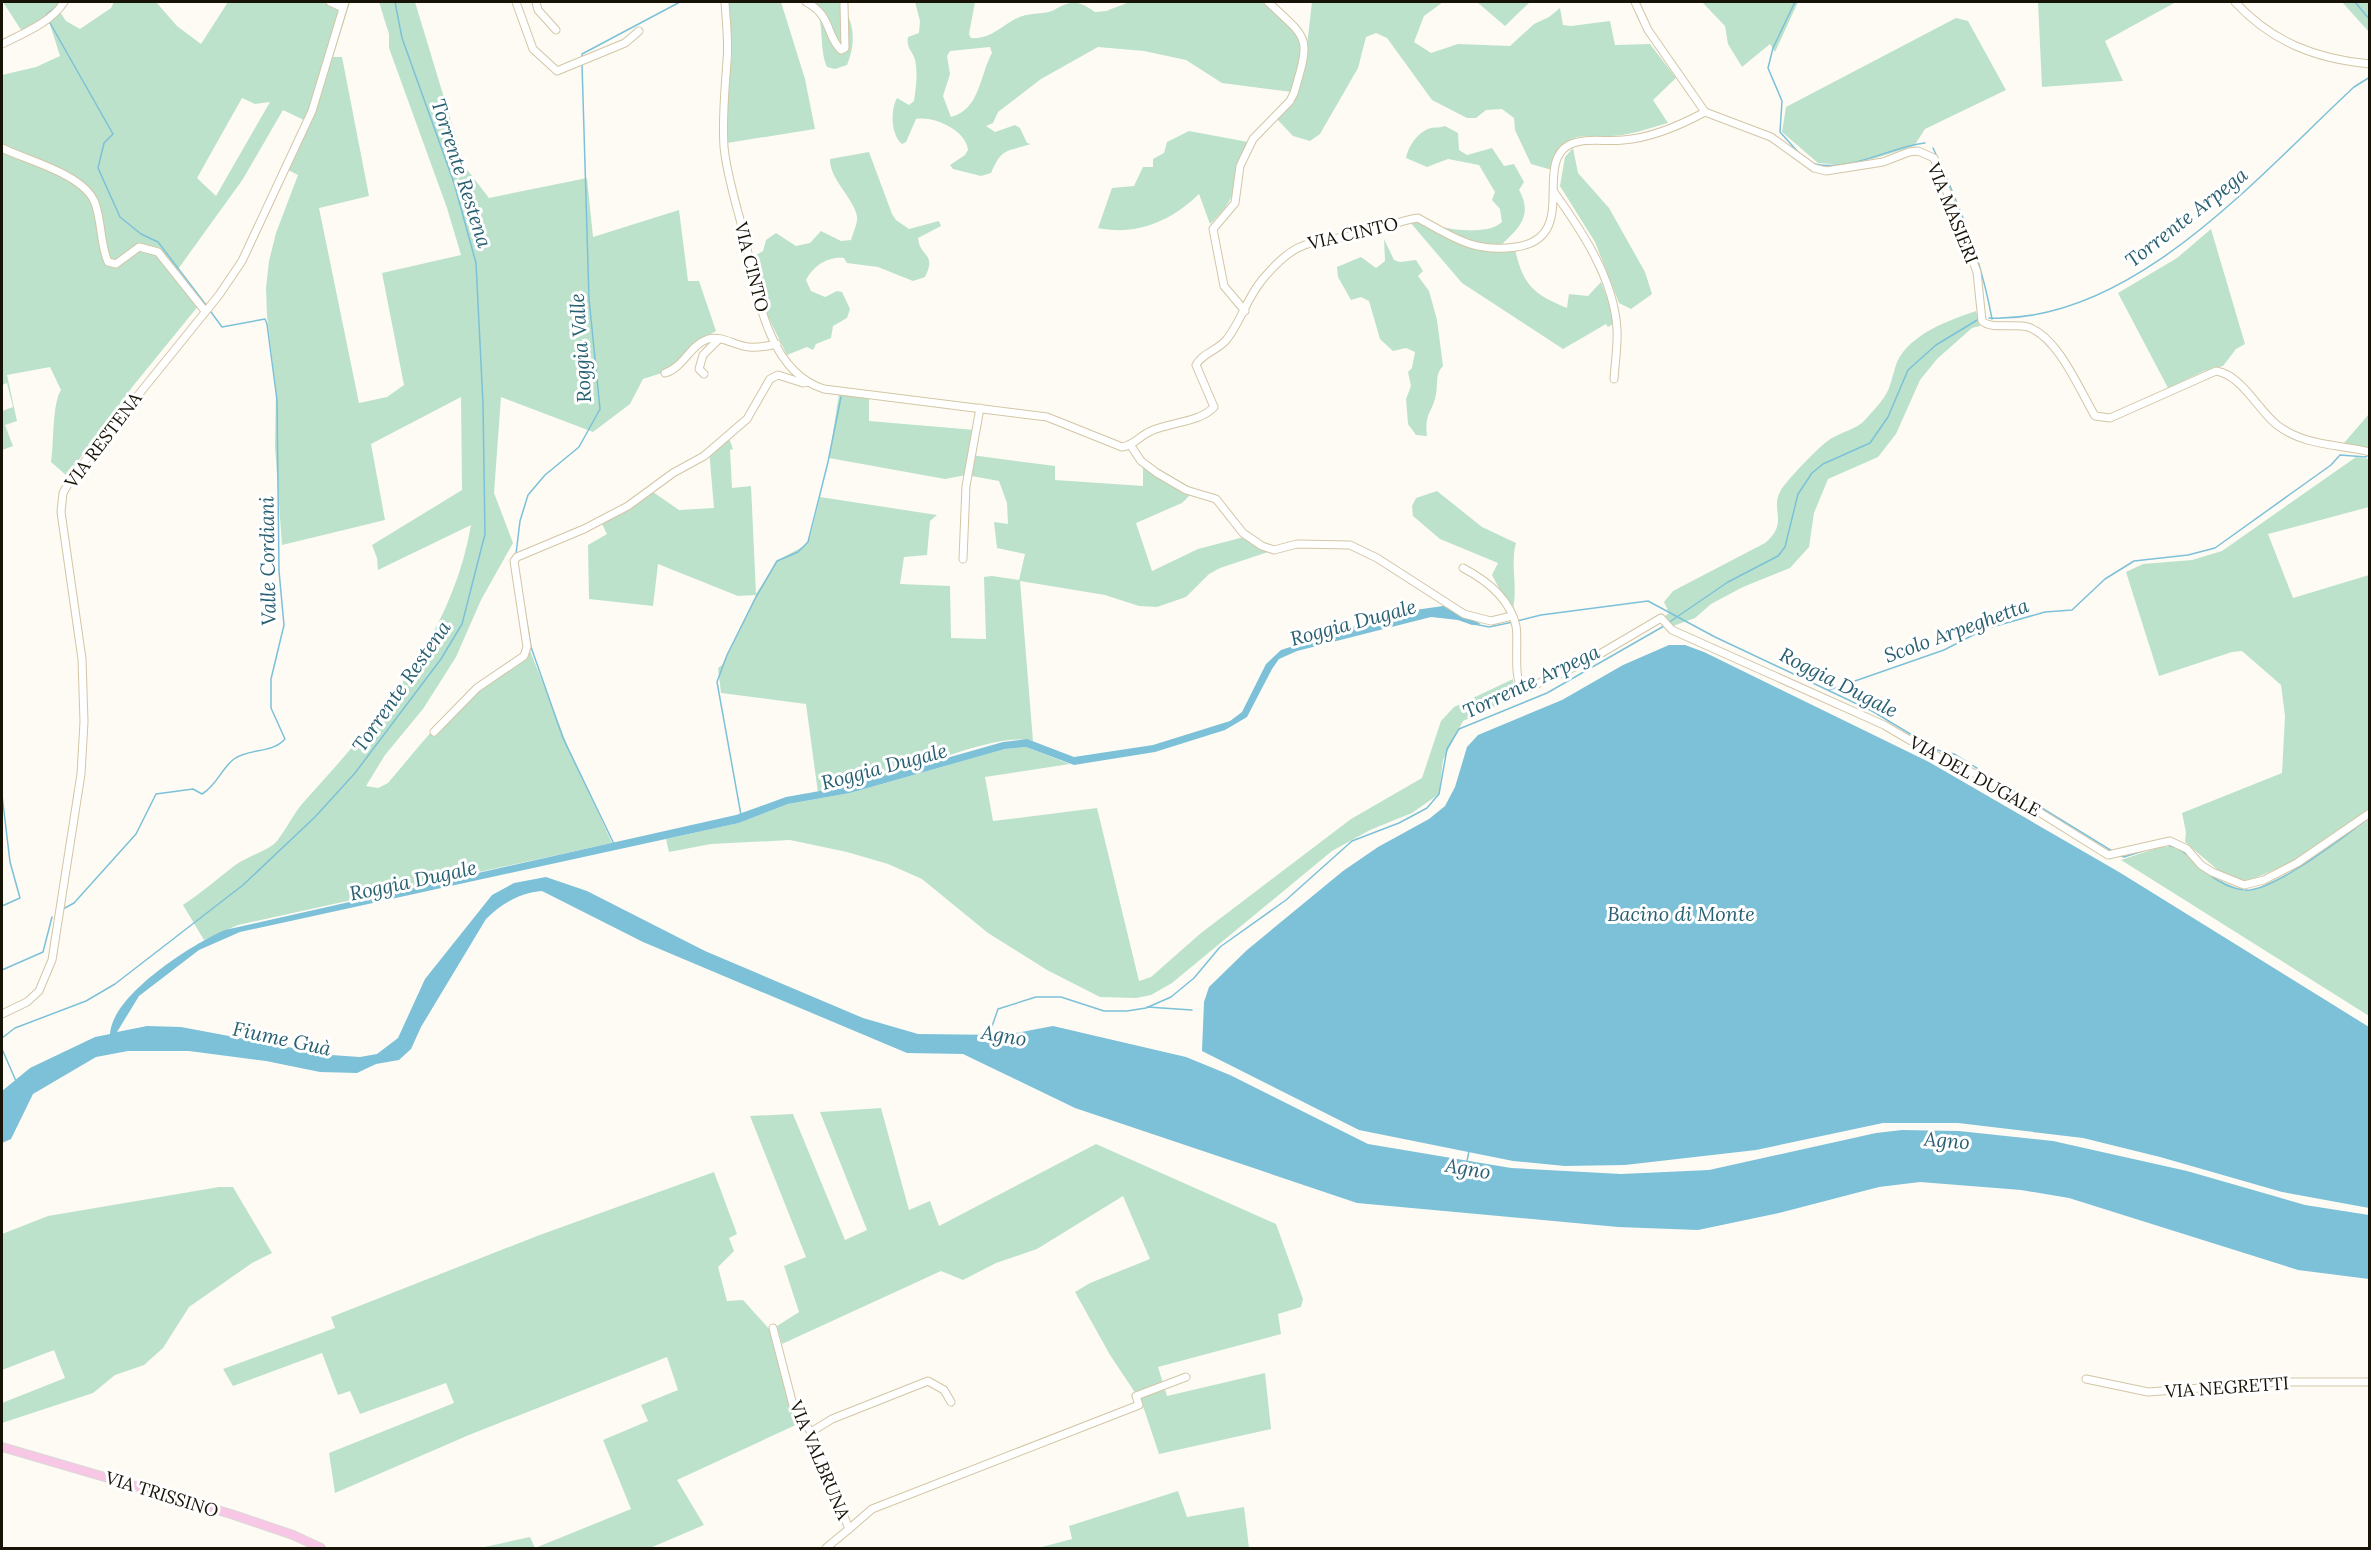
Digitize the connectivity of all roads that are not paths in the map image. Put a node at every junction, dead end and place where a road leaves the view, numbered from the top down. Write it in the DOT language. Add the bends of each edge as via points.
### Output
graph roads {
  1 [pos="64,2"];
  2 [pos="330,2"];
  3 [pos="516,2"];
  4 [pos="536,2"];
  5 [pos="724,2"];
  6 [pos="806,2"];
  7 [pos="1268,2"];
  8 [pos="1635,2"];
  9 [pos="2235,2"];
  10 [pos="844,4"];
  11 [pos="344,5"];
  12 [pos="556,30"];
  13 [pos="639,31"];
  14 [pos="2,44"];
  15 [pos="2370,64"];
  16 [pos="1705,112"];
  17 [pos="2,148"];
  18 [pos="1554,192"];
  19 [pos="205,311"];
  20 [pos="1245,311"];
  21 [pos="719,339"];
  22 [pos="777,344"];
  23 [pos="665,373"];
  24 [pos="704,374"];
  25 [pos="1614,379"];
  26 [pos="807,382"];
  27 [pos="980,408"];
  28 [pos="1131,446"];
  29 [pos="2370,452"];
  30 [pos="963,559"];
  31 [pos="1463,568"];
  32 [pos="1514,620"];
  33 [pos="434,732"];
  34 [pos="2370,813"];
  35 [pos="2,1014"];
  36 [pos="773,1328"];
  37 [pos="1186,1377"];
  38 [pos="2086,1379"];
  39 [pos="2370,1382"];
  40 [pos="951,1402"];
  41 [pos="811,1432"];
  42 [pos="2,1447"];
  43 [pos="849,1528"];
  44 [pos="321,1548"];
  45 [pos="826,1548"];
  1 -- 14 [label="street" via="46,19"];
  2 -- 11 [label="street"];
  3 -- 13 [label="street" via="532,48 557,71 626,43"];
  4 -- 12 [label="street" via="538,10"];
  5 -- 22 [label="street, VIA CINTO" via="728,53 724,149 757,297"];
  6 -- 10 [label="street" via="827,20 842,50"];
  7 -- 20 [label="street" via="1297,27 1305,41 1294,93 1253,140 1240,166 1235,203 1213,229 1224,286"];
  8 -- 16 [label="street" via="1648,30"];
  9 -- 15 [label="street" via="2271,35 2303,50 2335,60"];
  11 -- 19 [label="street, VIA RESTENA" via="312,111 242,261"];
  16 -- 18 [label="street, VIA CINTO" via="1626,140 1586,140 1569,145 1561,152 1555,170"];
  16 -- 29 [label="street, VIA MASIERI" via="1771,137 1814,168 1826,171 1883,162 1918,151 1934,158 1977,272 1982,321 2030,328 2046,337 2095,416 2110,418 2216,371 2225,372 2278,426 2330,446"];
  17 -- 19 [label="street" via="62,174 90,193 108,262 116,264 140,247 158,252"];
  18 -- 20 [label="street, VIA CINTO" via="1549,222 1544,236 1536,243 1468,246 1418,218 1297,247 1260,282"];
  18 -- 25 [label="street" via="1589,244 1608,292 1617,330"];
  19 -- 35 [label="street, VIA RESTENA" via="63,493 61,512 83,681 81,774 52,960 39,991 27,1002"];
  20 -- 28 [label="street, VIA CINTO" via="1221,347 1196,364 1214,407 1203,415 1148,432"];
  21 -- 22 [label="street" via="749,347"];
  21 -- 23 [label="street" via="699,344 673,371"];
  21 -- 24 [label="street" via="699,362"];
  22 -- 26 [label="street, VIA CINTO"];
  26 -- 27 [label="street" via="825,389"];
  26 -- 33 [label="street" via="778,375 770,379 747,418 704,456 628,506 517,557 514,561 527,647 524,656 477,688"];
  27 -- 28 [label="street" via="1047,417 1114,444"];
  27 -- 30 [label="street" via="966,486"];
  28 -- 32 [label="street" via="1141,461 1157,473 1186,490 1216,499 1243,532 1262,546 1274,550 1297,544 1350,545 1464,614 1491,621"];
  31 -- 32 [label="street" via="1484,579"];
  32 -- 34 [label="street, VIA DEL DUGALE" via="1517,678 1519,686 1527,690 1614,647 1661,618 1981,776 2108,855 2170,841 2187,849 2212,872 2244,885 2254,884 2297,863"];
  36 -- 41 [label="street, VIA VALBRUNA" via="794,1409"];
  37 -- 43 [label="street" via="1136,1396 1139,1405 873,1509"];
  38 -- 39 [label="street, VIA NEGRETTI" via="2148,1392 2280,1382"];
  40 -- 41 [label="street" via="944,1390 928,1381 832,1419"];
  41 -- 43 [label="street, VIA VALBRUNA"];
  42 -- 44 [label="main road, VIA TRISSINO" via="231,1514"];
  43 -- 45 [label="street, VIA VALBRUNA"];
}
